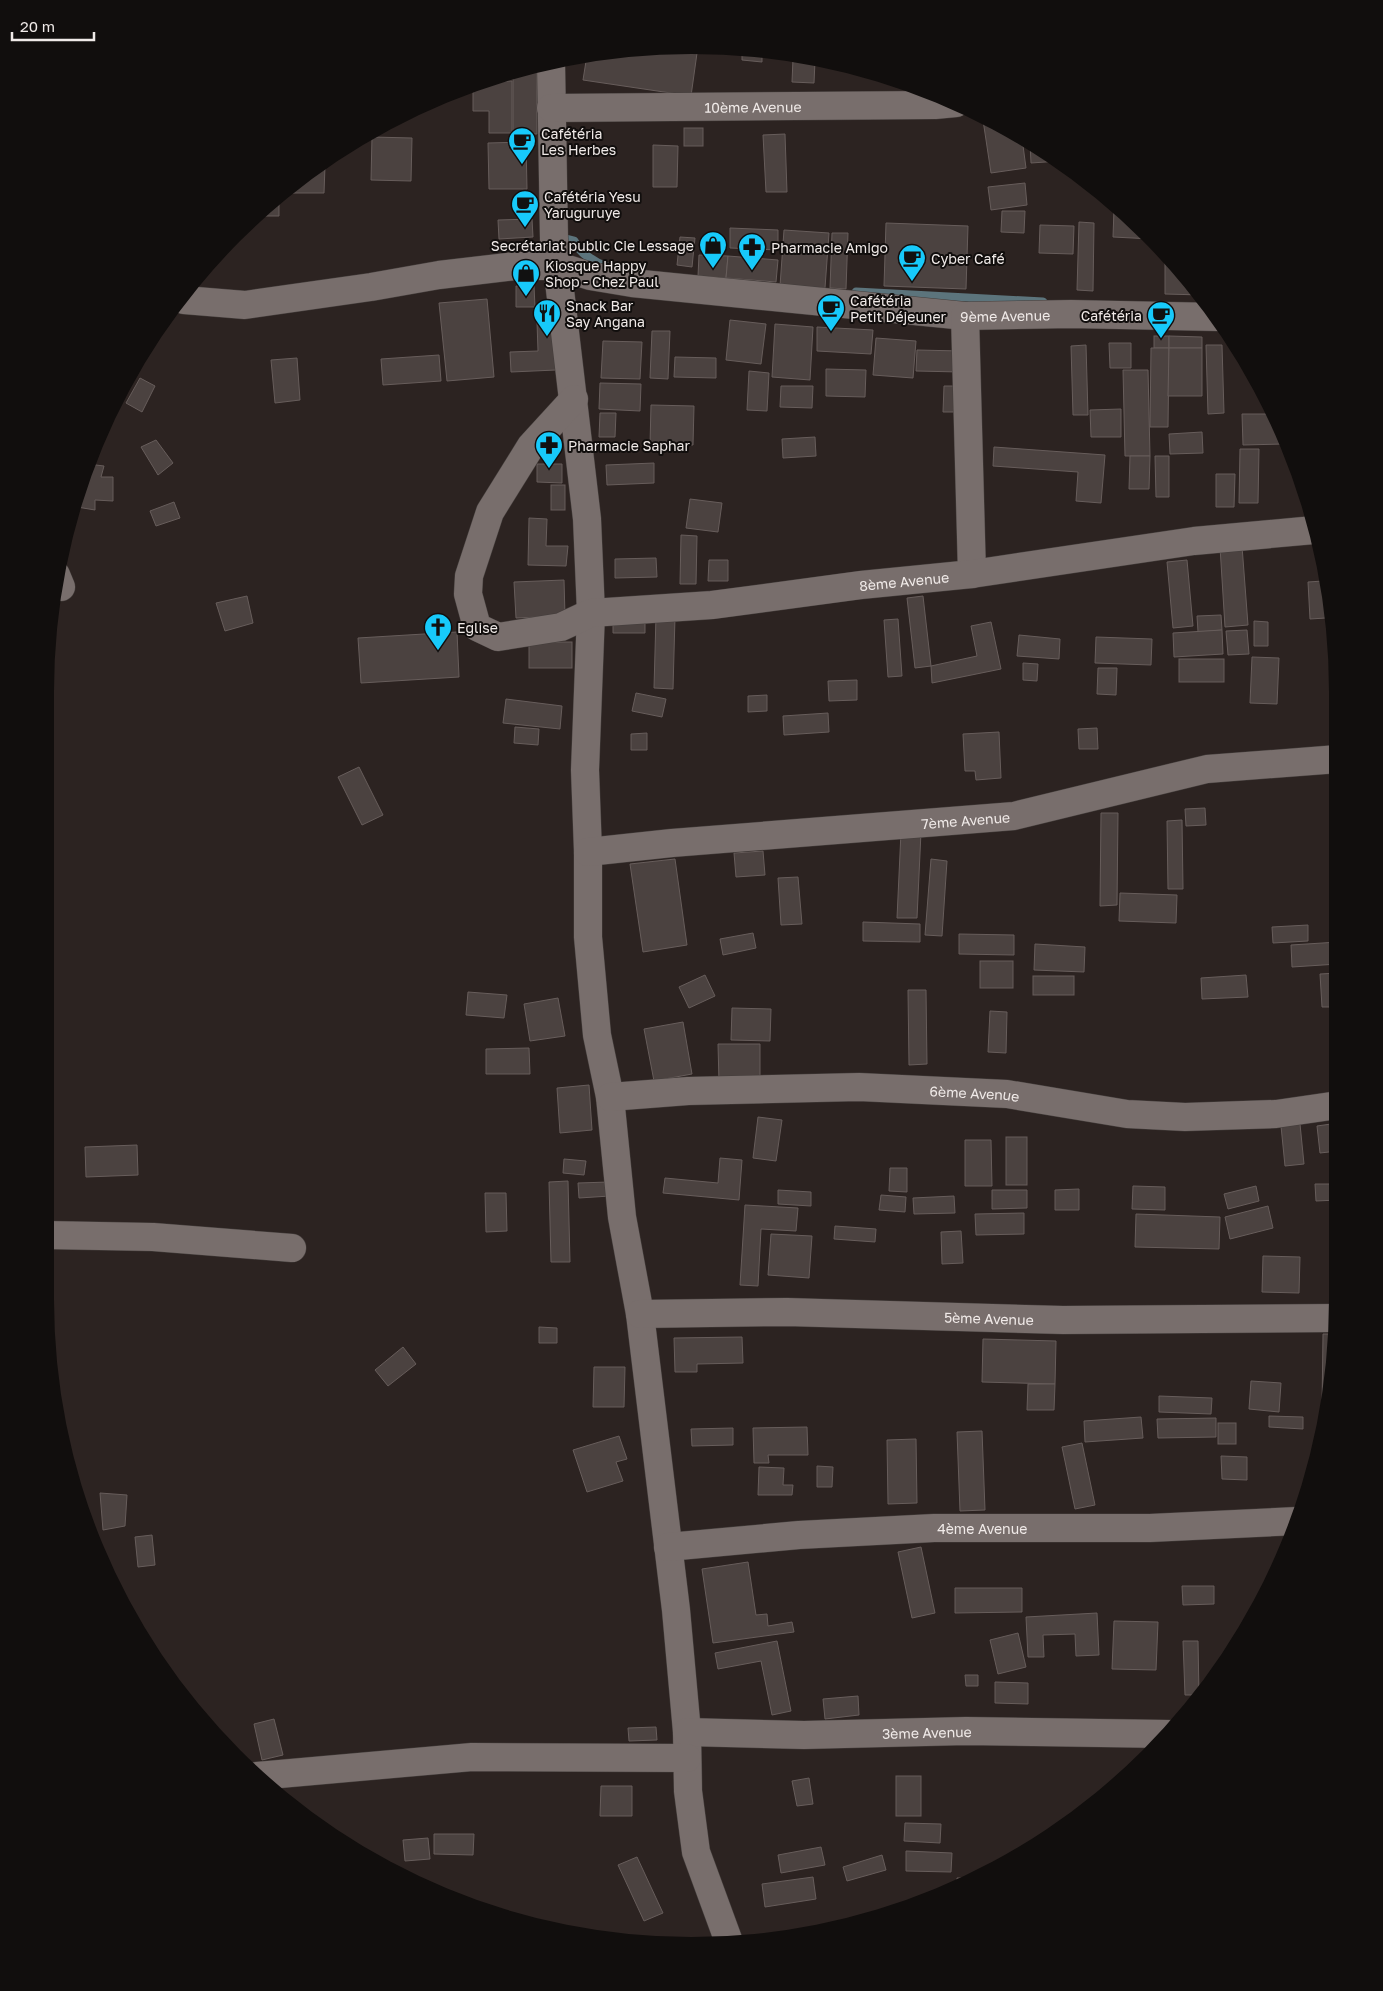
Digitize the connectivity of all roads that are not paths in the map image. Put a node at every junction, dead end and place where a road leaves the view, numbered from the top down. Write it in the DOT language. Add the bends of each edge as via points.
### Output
graph roads {
  1 [pos="553,69"];
  2 [pos="941,104"];
  3 [pos="562,108"];
  4 [pos="556,250"];
  5 [pos="188,300"];
  6 [pos="965,316"];
  7 [pos="1208,318"];
  8 [pos="574,399"];
  9 [pos="1309,530"];
  10 [pos="972,574"];
  11 [pos="591,613"];
  12 [pos="1329,760"];
  13 [pos="588,852"];
  14 [pos="610,1097"];
  15 [pos="1329,1105"];
  16 [pos="54,1236"];
  17 [pos="292,1248"];
  18 [pos="640,1314"];
  19 [pos="1329,1318"];
  20 [pos="1289,1521"];
  21 [pos="668,1547"];
  22 [pos="1158,1734"];
  23 [pos="687,1745"];
  24 [pos="267,1775"];
  25 [pos="727,1936"];
  1 -- 3 [label="street"];
  2 -- 3 [label="street, 10ème Avenue"];
  3 -- 4 [label="street"];
  4 -- 5 [label="street, 9ème Avenue" via="515,266 245,305"];
  4 -- 6 [label="street, 9ème Avenue" via="590,276 632,283"];
  4 -- 8 [label="street"];
  6 -- 7 [label="street, 9ème Avenue" via="1071,314"];
  6 -- 10 [label="street"];
  8 -- 11 [label="street" via="587,519"];
  8 -- 11 [label="street, 8ème Avenue" via="531,446 490,512 469,576 468,594 477,628 498,637 561,627"];
  9 -- 10 [label="street, 8ème Avenue" via="1194,541"];
  10 -- 11 [label="street, 8ème Avenue" via="862,584 712,605"];
  11 -- 13 [label="street" via="585,770"];
  12 -- 13 [label="street, 7ème Avenue" via="1207,768 1014,816"];
  13 -- 14 [label="street" via="588,937 592,986 597,1035"];
  14 -- 15 [label="street, 6ème Avenue" via="688,1091 859,1088 1007,1094 1127,1114 1185,1117 1276,1114"];
  14 -- 18 [label="street" via="622,1218"];
  16 -- 17 [label="street" via="153,1238"];
  18 -- 19 [label="street, 5ème Avenue" via="787,1312 1063,1320"];
  18 -- 21 [label="street"];
  20 -- 21 [label="street, 4ème Avenue" via="1150,1528 934,1528 799,1535"];
  21 -- 23 [label="street"];
  22 -- 23 [label="street, 3ème Avenue" via="966,1731 804,1735"];
  23 -- 24 [label="street, 3ème Avenue" via="472,1757"];
  23 -- 25 [label="street" via="688,1791 696,1852"];
}
